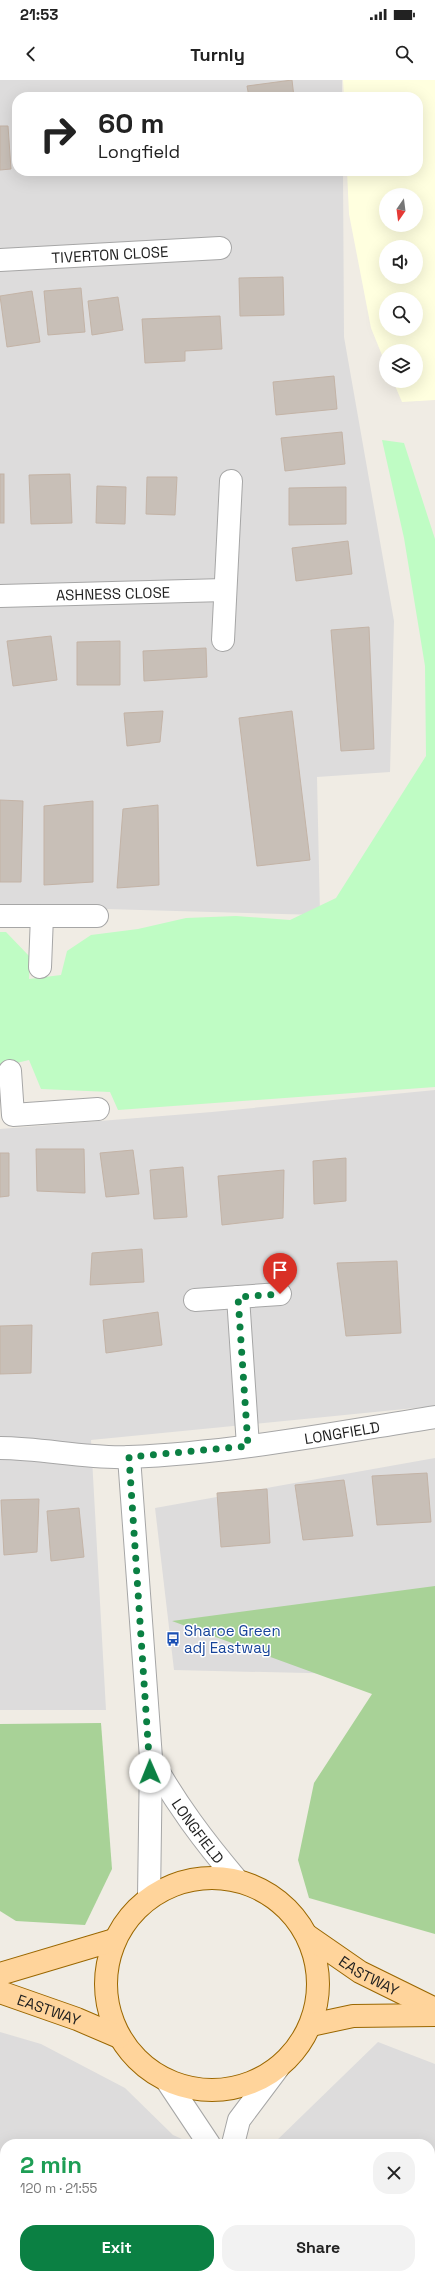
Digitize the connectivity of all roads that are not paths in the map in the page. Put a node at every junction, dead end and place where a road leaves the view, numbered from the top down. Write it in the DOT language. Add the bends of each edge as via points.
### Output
graph roads {
  1 [pos="220,248"];
  2 [pos="0,260"];
  3 [pos="231,481"];
  4 [pos="225,590"];
  5 [pos="0,596"];
  6 [pos="223,640"];
  7 [pos="0,916"];
  8 [pos="42,916"];
  9 [pos="97,916"];
  10 [pos="40,967"];
  11 [pos="10,1071"];
  12 [pos="98,1109"];
  13 [pos="6,1115"];
  14 [pos="280,1294"];
  15 [pos="238,1297"];
  16 [pos="194,1300"];
  17 [pos="435,1417"];
  18 [pos="248,1446"];
  19 [pos="0,1448"];
  20 [pos="129,1457"];
  21 [pos="151,1758"];
  22 [pos="237,1880"];
  23 [pos="149,1897"];
  24 [pos="308,1936"];
  25 [pos="114,1940"];
  26 [pos="0,1974"];
  27 [pos="0,1992"];
  28 [pos="435,2009"];
  29 [pos="435,2015"];
  30 [pos="311,2025"];
  31 [pos="119,2037"];
  32 [pos="278,2068"];
  33 [pos="167,2081"];
  34 [pos="206,2139"];
  35 [pos="234,2139"];
  1 -- 2 [label="street, TIVERTON CLOSE"];
  3 -- 4 [label="street"];
  4 -- 5 [label="street, ASHNESS CLOSE"];
  4 -- 6 [label="street"];
  7 -- 8 [label="street"];
  8 -- 9 [label="street"];
  8 -- 10 [label="street"];
  11 -- 13 [label="street"];
  12 -- 13 [label="street"];
  14 -- 15 [label="street"];
  15 -- 16 [label="street"];
  15 -- 18 [label="street"];
  17 -- 18 [label="street, LONGFIELD"];
  18 -- 20 [label="street, LONGFIELD"];
  19 -- 20 [label="street" via="97,1458"];
  20 -- 21 [label="street, LONGFIELD"];
  21 -- 22 [label="street, LONGFIELD" via="195,1830"];
  21 -- 23 [label="street, LONGFIELD"];
  22 -- 23 [label="main road, EASTWAY" via="207,1877 177,1883"];
  22 -- 24 [label="main road, EASTWAY" via="266,1891 290,1910"];
  23 -- 25 [label="main road, EASTWAY" via="129,1916"];
  24 -- 28 [label="main road, EASTWAY" via="360,1972"];
  24 -- 30 [label="main road, EASTWAY" via="317,1965 319,1995"];
  25 -- 26 [label="main road, EASTWAY"];
  25 -- 31 [label="main road, EASTWAY" via="106,1972 107,2005"];
  27 -- 31 [label="main road, EASTWAY"];
  29 -- 30 [label="main road, EASTWAY" via="353,2016"];
  30 -- 32 [label="main road, EASTWAY" via="297,2049"];
  31 -- 33 [label="main road, EASTWAY" via="135,2058"];
  32 -- 33 [label="main road, EASTWAY" via="248,2084 215,2091"];
  32 -- 35 [label="street" via="239,2120"];
  33 -- 34 [label="street"];
}
